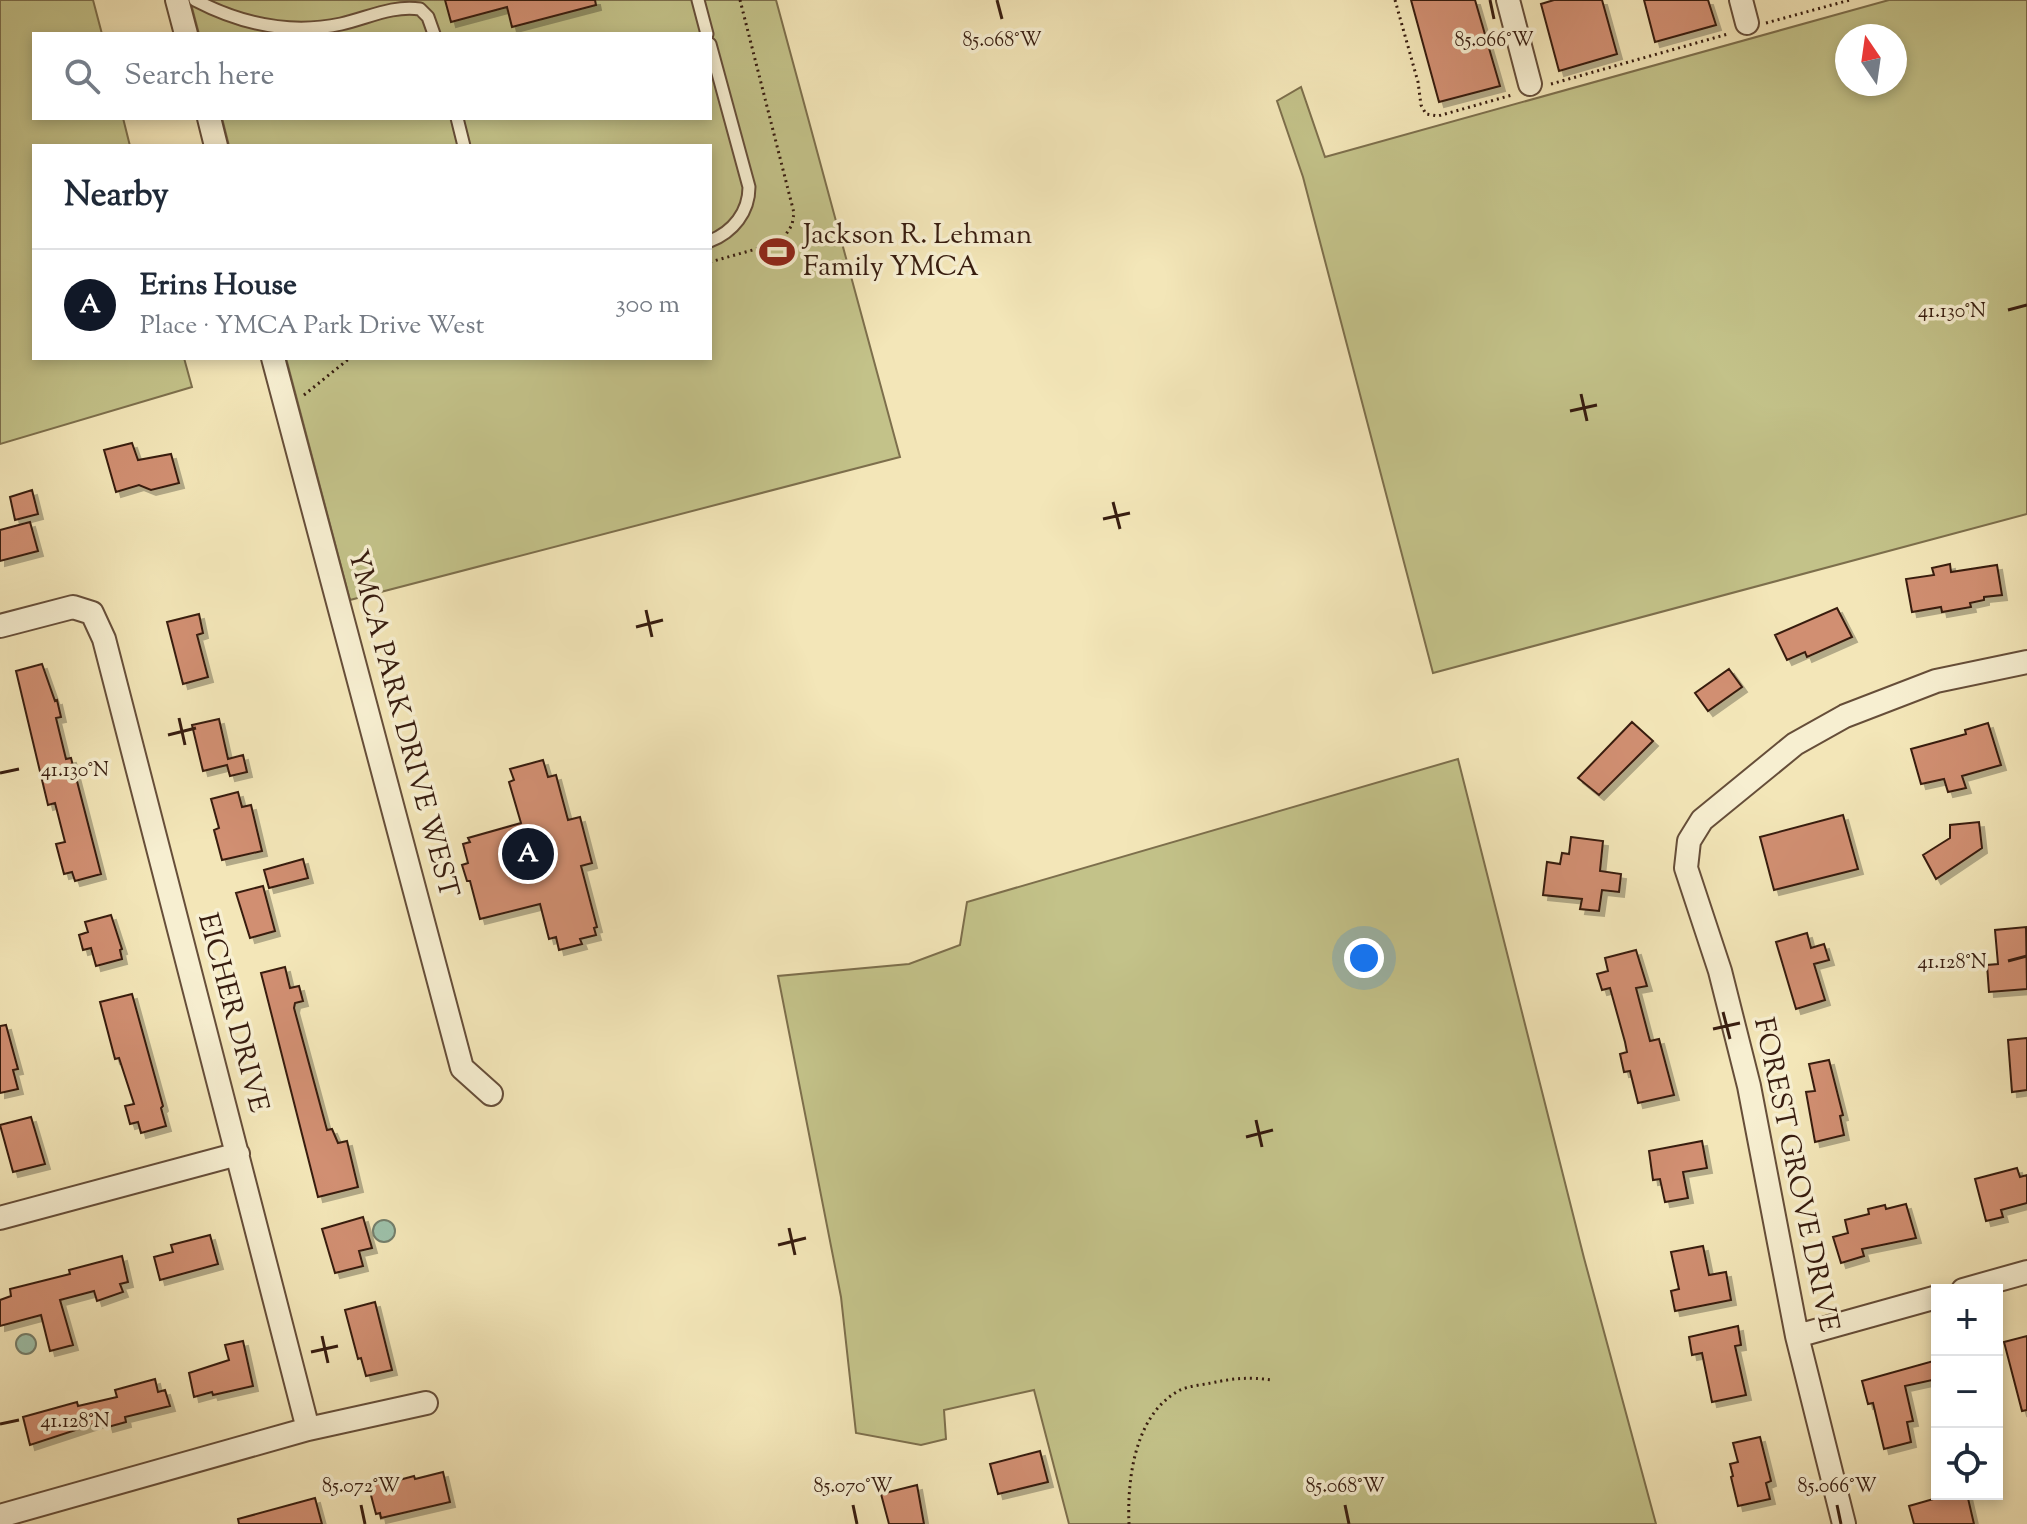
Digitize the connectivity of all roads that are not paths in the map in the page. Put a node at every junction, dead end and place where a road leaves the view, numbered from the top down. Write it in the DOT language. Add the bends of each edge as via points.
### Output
graph roads {
  1 [pos="177,0"];
  2 [pos="195,0"];
  3 [pos="698,0"];
  4 [pos="1508,0"];
  5 [pos="1741,0"];
  6 [pos="1748,26"];
  7 [pos="185,32"];
  8 [pos="433,32"];
  9 [pos="706,32"];
  10 [pos="712,51"];
  11 [pos="1532,87"];
  12 [pos="210,120"];
  13 [pos="458,120"];
  14 [pos="216,144"];
  15 [pos="464,144"];
  16 [pos="712,240"];
  17 [pos="274,360"];
  18 [pos="0,626"];
  19 [pos="2027,662"];
  20 [pos="491,1094"];
  21 [pos="238,1154"];
  22 [pos="0,1218"];
  23 [pos="2027,1272"];
  24 [pos="1984,1284"];
  25 [pos="1931,1299"];
  26 [pos="1797,1336"];
  27 [pos="426,1403"];
  28 [pos="308,1429"];
  29 [pos="0,1516"];
  30 [pos="1844,1524"];
  1 -- 7 [label="street"];
  2 -- 8 [label="lane" via="263,26 289,29 339,24 404,7 420,9"];
  3 -- 9 [label="lane"];
  4 -- 11 [label="street"];
  5 -- 6 [label="street"];
  10 -- 16 [label="lane" via="749,198 734,225"];
  12 -- 14 [label="street"];
  13 -- 15 [label="lane"];
  17 -- 20 [label="street, YMCA PARK DRIVE WEST" via="462,1068"];
  18 -- 21 [label="street, EICHER DRIVE" via="73,607 92,613 104,639"];
  19 -- 26 [label="street, FOREST GROVE DRIVE" via="1936,681 1845,716 1795,744 1702,820 1689,841 1686,868 1720,971 1749,1086"];
  21 -- 22 [label="street"];
  21 -- 28 [label="street, EICHER DRIVE"];
  23 -- 24 [label="street"];
  25 -- 26 [label="street"];
  26 -- 30 [label="street, FOREST GROVE DRIVE"];
  27 -- 28 [label="street"];
  28 -- 29 [label="street"];
}
